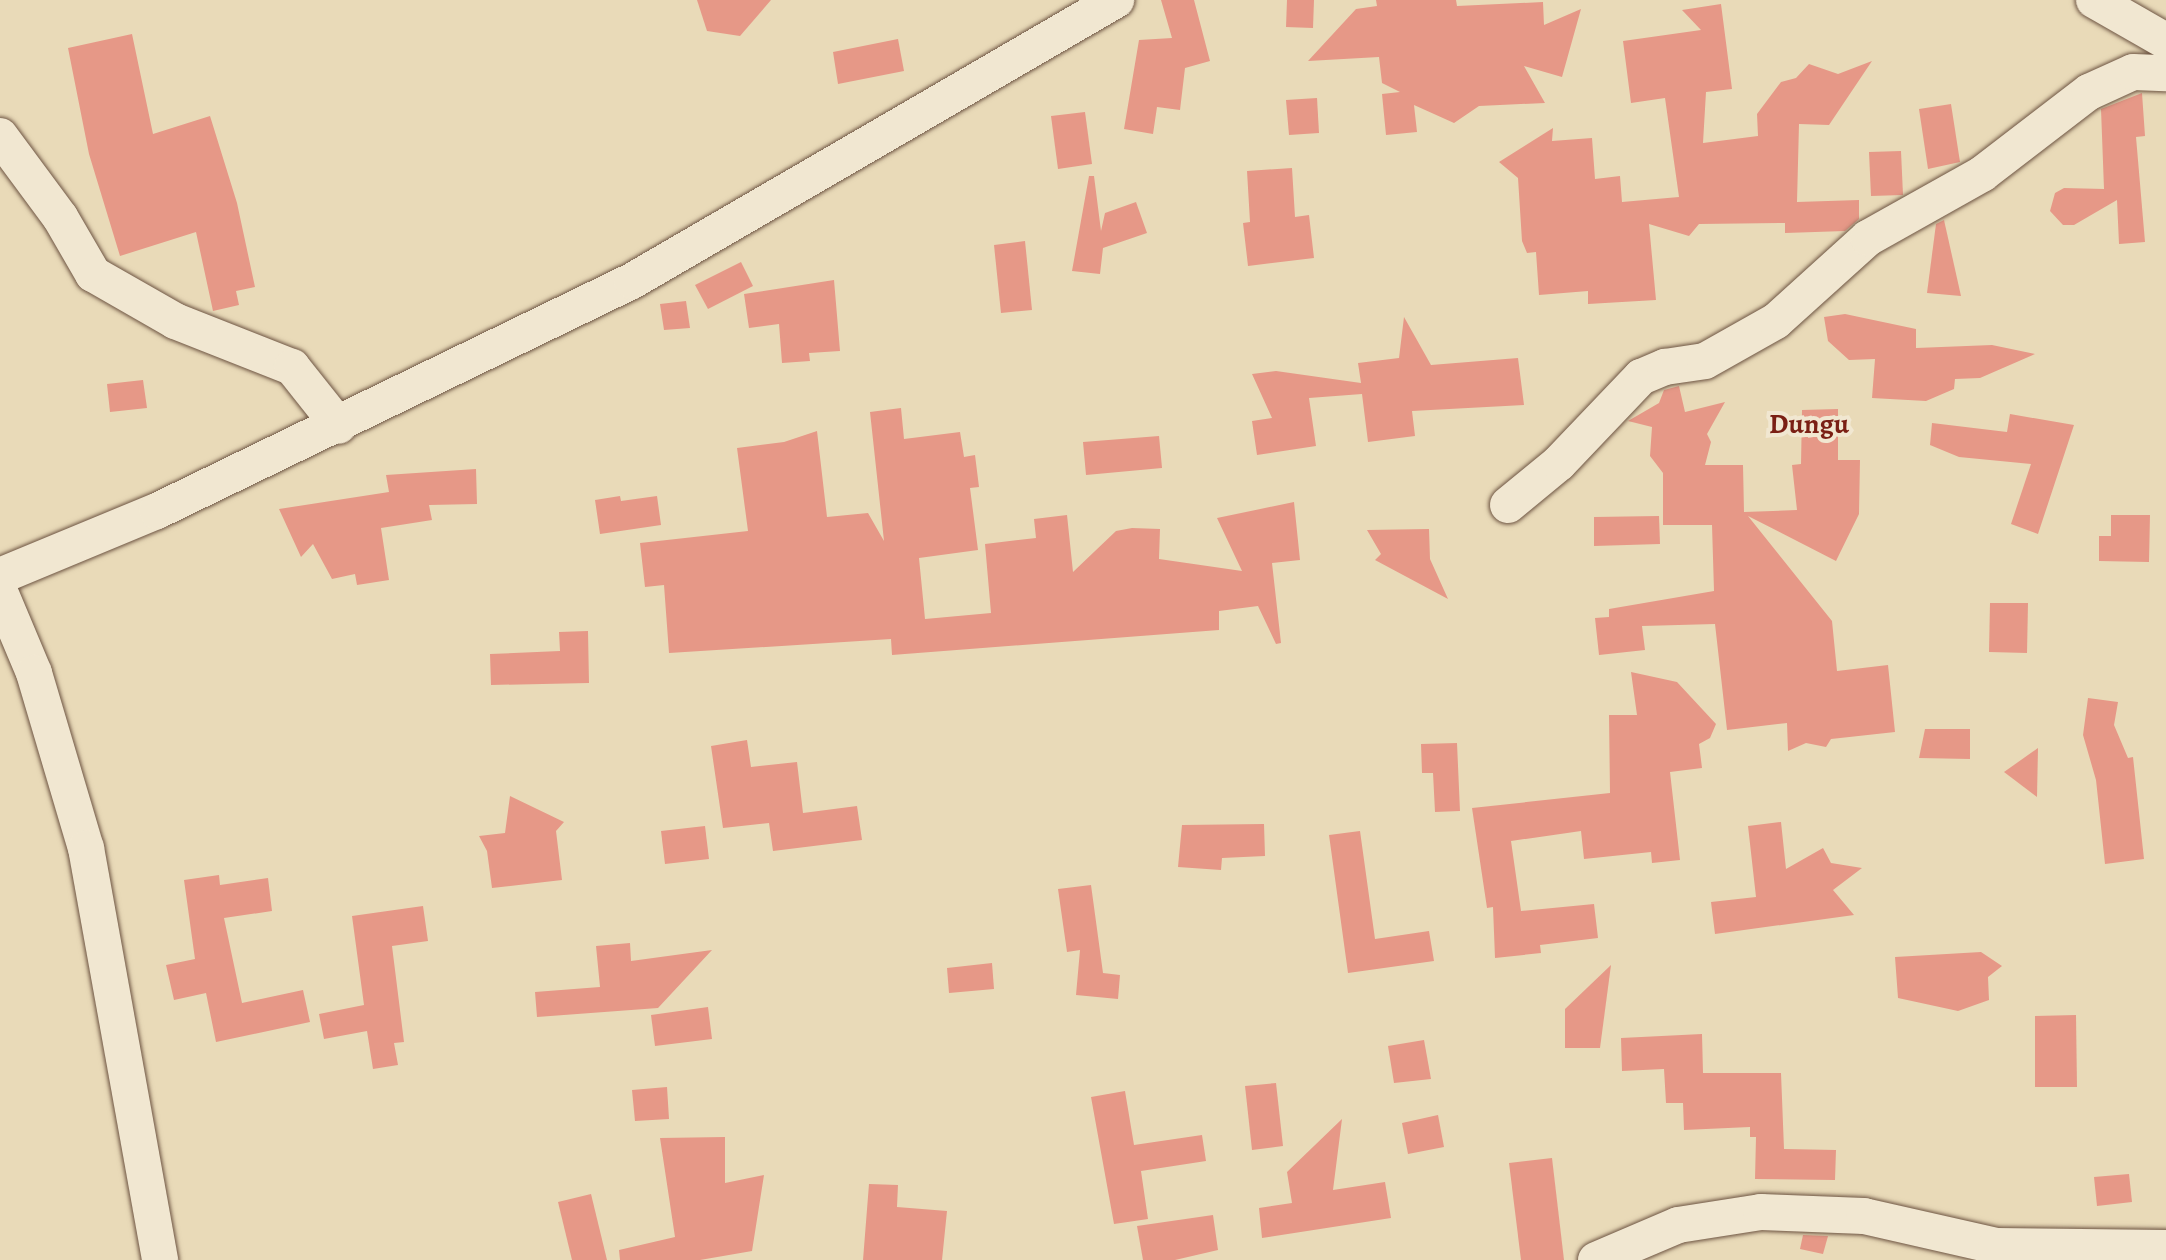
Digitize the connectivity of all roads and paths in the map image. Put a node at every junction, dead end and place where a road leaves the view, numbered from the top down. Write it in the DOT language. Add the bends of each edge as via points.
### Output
graph roads {
  1 [pos="1116,0"];
  2 [pos="2094,0"];
  3 [pos="2166,41"];
  4 [pos="2166,73"];
  5 [pos="0,136"];
  6 [pos="339,426"];
  7 [pos="1508,505"];
  8 [pos="0,576"];
  9 [pos="0,592"];
  10 [pos="2166,1248"];
  11 [pos="160,1260"];
  12 [pos="1596,1260"];
  1 -- 6 [label="street" via="632,281"];
  2 -- 3 [label="street"];
  4 -- 7 [label="street" via="2133,72 2089,92 1982,174 1868,238 1776,321 1705,361 1641,377 1559,463"];
  5 -- 6 [label="street" via="60,217 93,274 175,321 292,367"];
  6 -- 8 [label="street" via="157,511"];
  9 -- 11 [label="street" via="34,673 86,848"];
  10 -- 12 [label="street" via="1996,1246 1864,1216 1761,1212 1678,1225"];
}
